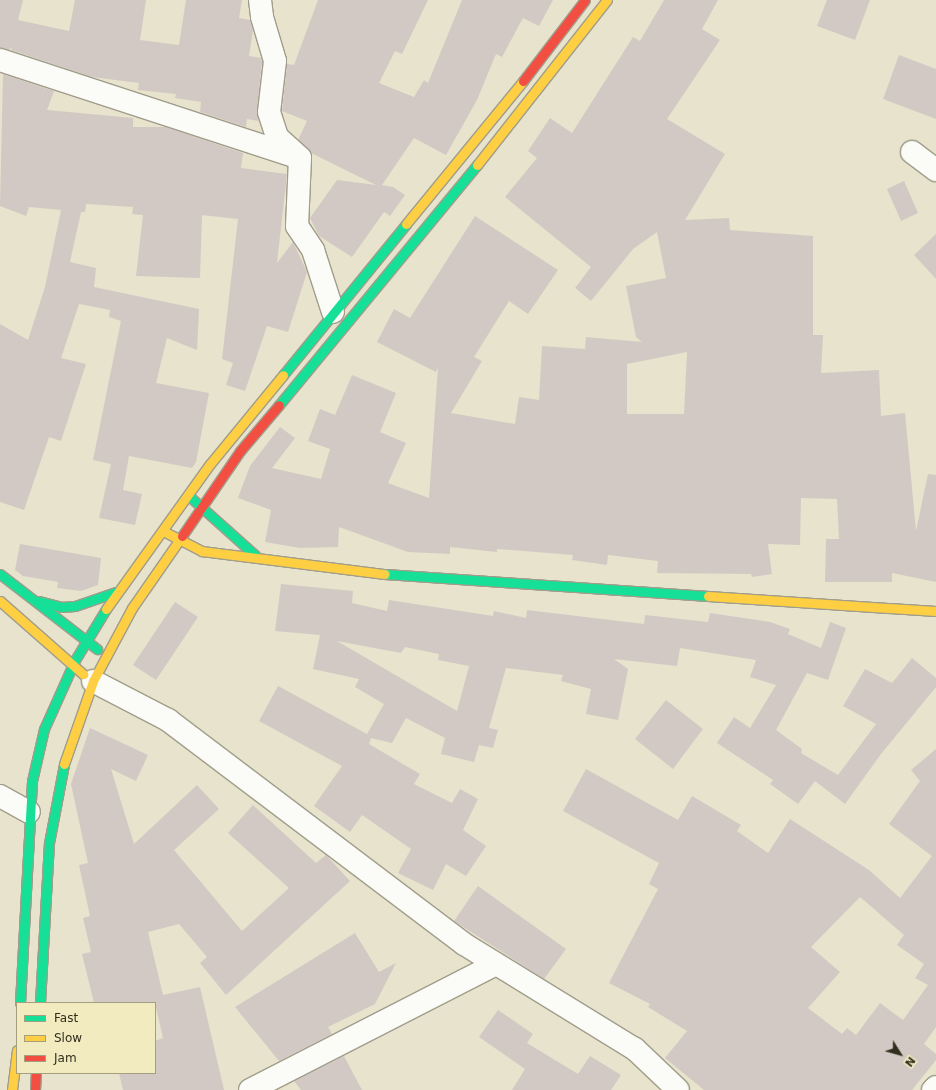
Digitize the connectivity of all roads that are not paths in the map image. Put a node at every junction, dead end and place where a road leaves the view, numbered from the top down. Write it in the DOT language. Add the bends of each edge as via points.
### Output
graph roads {
  1 [pos="260,0"];
  2 [pos="585,0"];
  3 [pos="606,0"];
  4 [pos="0,60"];
  5 [pos="912,152"];
  6 [pos="300,158"];
  7 [pos="936,170"];
  8 [pos="333,312"];
  9 [pos="188,495"];
  10 [pos="201,506"];
  11 [pos="163,530"];
  12 [pos="178,540"];
  13 [pos="255,555"];
  14 [pos="0,574"];
  15 [pos="116,592"];
  16 [pos="36,600"];
  17 [pos="0,601"];
  18 [pos="936,611"];
  19 [pos="86,642"];
  20 [pos="108,656"];
  21 [pos="72,667"];
  22 [pos="93,680"];
  23 [pos="0,796"];
  24 [pos="29,812"];
  25 [pos="496,964"];
  26 [pos="20,1002"];
  27 [pos="40,1002"];
  28 [pos="16,1058"];
  29 [pos="36,1074"];
  30 [pos="936,1087"];
  31 [pos="12,1090"];
  32 [pos="34,1090"];
  33 [pos="250,1090"];
  34 [pos="678,1090"];
  35 [pos="933,1090"];
  1 -- 6 [label="street" via="262,17 276,61 269,112 277,137"];
  2 -- 8 [label="main road" via="538,63"];
  3 -- 10 [label="main road" via="528,104 240,451"];
  4 -- 6 [label="street"];
  5 -- 7 [label="street"];
  6 -- 8 [label="street" via="297,226 313,250"];
  8 -- 9 [label="main road"];
  9 -- 10 [label="main road"];
  9 -- 11 [label="main road"];
  10 -- 12 [label="main road"];
  10 -- 13 [label="main road"];
  11 -- 12 [label="main road"];
  11 -- 15 [label="main road"];
  12 -- 13 [label="main road" via="202,551"];
  12 -- 20 [label="main road" via="132,608"];
  13 -- 18 [label="main road" via="364,573"];
  14 -- 16 [label="main road"];
  15 -- 16 [label="main road" via="75,606 61,607"];
  15 -- 19 [label="main road"];
  16 -- 19 [label="main road"];
  17 -- 21 [label="main road"];
  19 -- 20 [label="main road"];
  19 -- 21 [label="main road"];
  20 -- 22 [label="main road"];
  21 -- 22 [label="main road"];
  21 -- 24 [label="main road" via="44,729"];
  22 -- 25 [label="street" via="168,720 406,902"];
  22 -- 27 [label="main road" via="58,783 49,843"];
  23 -- 24 [label="street"];
  24 -- 26 [label="main road"];
  25 -- 33 [label="street"];
  25 -- 34 [label="street" via="635,1049"];
  28 -- 31 [label="main road"];
  29 -- 32 [label="main road"];
  30 -- 35 [label="street"];
}
